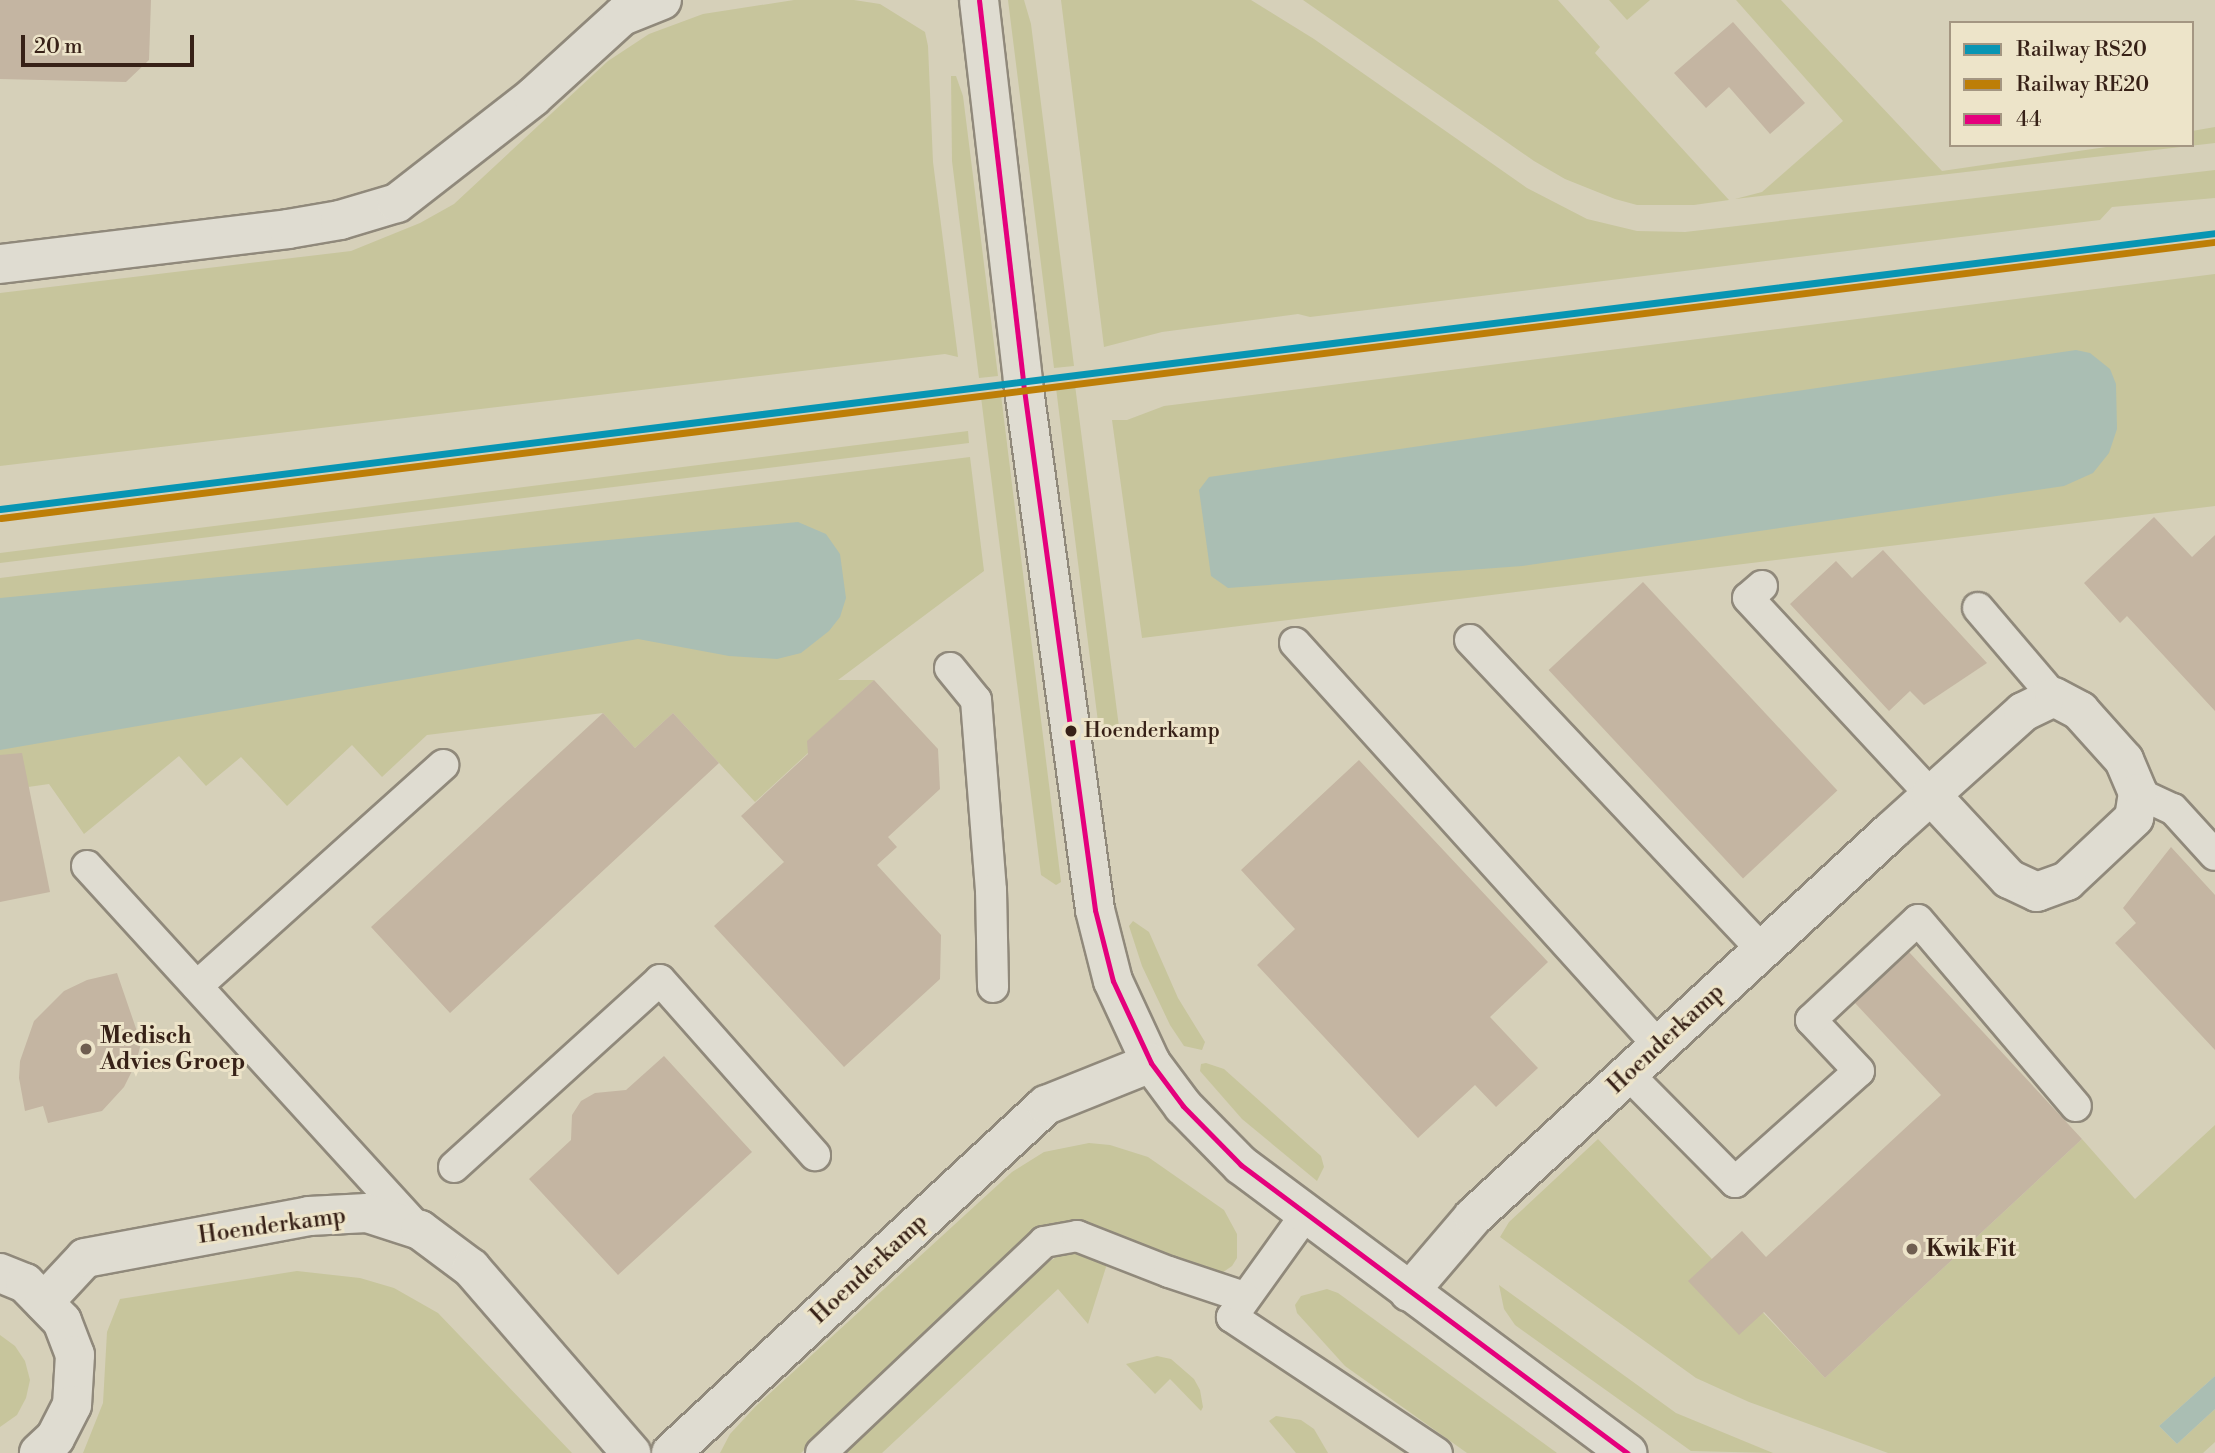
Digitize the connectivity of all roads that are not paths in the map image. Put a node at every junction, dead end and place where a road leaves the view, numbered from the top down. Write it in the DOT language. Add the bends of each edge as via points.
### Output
graph roads {
  1 [pos="662,0"];
  2 [pos="979,0"];
  3 [pos="0,264"];
  4 [pos="1762,586"];
  5 [pos="1978,608"];
  6 [pos="1470,640"];
  7 [pos="1295,643"];
  8 [pos="950,668"];
  9 [pos="2054,697"];
  10 [pos="443,765"];
  11 [pos="2138,793"];
  12 [pos="1931,795"];
  13 [pos="2215,855"];
  14 [pos="87,866"];
  15 [pos="1762,950"];
  16 [pos="197,986"];
  17 [pos="993,987"];
  18 [pos="1659,1046"];
  19 [pos="1151,1063"];
  20 [pos="1628,1074"];
  21 [pos="2076,1106"];
  22 [pos="815,1155"];
  23 [pos="454,1167"];
  24 [pos="1306,1214"];
  25 [pos="420,1230"];
  26 [pos="0,1273"];
  27 [pos="1409,1292"];
  28 [pos="1244,1297"];
  29 [pos="44,1302"];
  30 [pos="39,1453"];
  31 [pos="631,1453"];
  32 [pos="671,1453"];
  33 [pos="821,1453"];
  34 [pos="1437,1453"];
  35 [pos="1627,1453"];
  1 -- 3 [label="street" via="622,16 533,97 397,203 288,229"];
  2 -- 19 [label="street" via="1023,382 1095,910 1113,981"];
  4 -- 12 [label="lane" via="1748,598"];
  5 -- 9 [label="lane"];
  6 -- 15 [label="lane"];
  7 -- 18 [label="lane"];
  8 -- 17 [label="lane" via="976,700 991,890"];
  9 -- 11 [label="street" via="2080,711 2124,760"];
  9 -- 12 [label="street, Hoenderkamp" via="2023,712"];
  10 -- 16 [label="lane"];
  11 -- 12 [label="street" via="2134,818 2067,881 2037,892 2009,879"];
  11 -- 13 [label="lane" via="2173,809"];
  12 -- 15 [label="street, Hoenderkamp"];
  14 -- 16 [label="lane"];
  15 -- 18 [label="street, Hoenderkamp"];
  16 -- 25 [label="lane"];
  18 -- 20 [label="street, Hoenderkamp"];
  19 -- 24 [label="street" via="1183,1107 1241,1164"];
  19 -- 32 [label="street, Hoenderkamp" via="1046,1105"];
  20 -- 21 [label="lane" via="1735,1182 1859,1071 1811,1020 1918,920"];
  20 -- 27 [label="street, Hoenderkamp" via="1473,1217"];
  22 -- 23 [label="lane" via="660,980"];
  24 -- 27 [label="street"];
  24 -- 28 [label="lane"];
  25 -- 29 [label="street, Hoenderkamp" via="367,1213 309,1216 85,1258"];
  25 -- 31 [label="street, Hoenderkamp" via="471,1268"];
  26 -- 29 [label="street" via="25,1283"];
  27 -- 35 [label="street"];
  28 -- 33 [label="lane" via="1076,1236 1044,1242"];
  28 -- 34 [label="lane" via="1231,1317"];
  29 -- 30 [label="street" via="62,1321 75,1356 72,1405 55,1438"];
}
